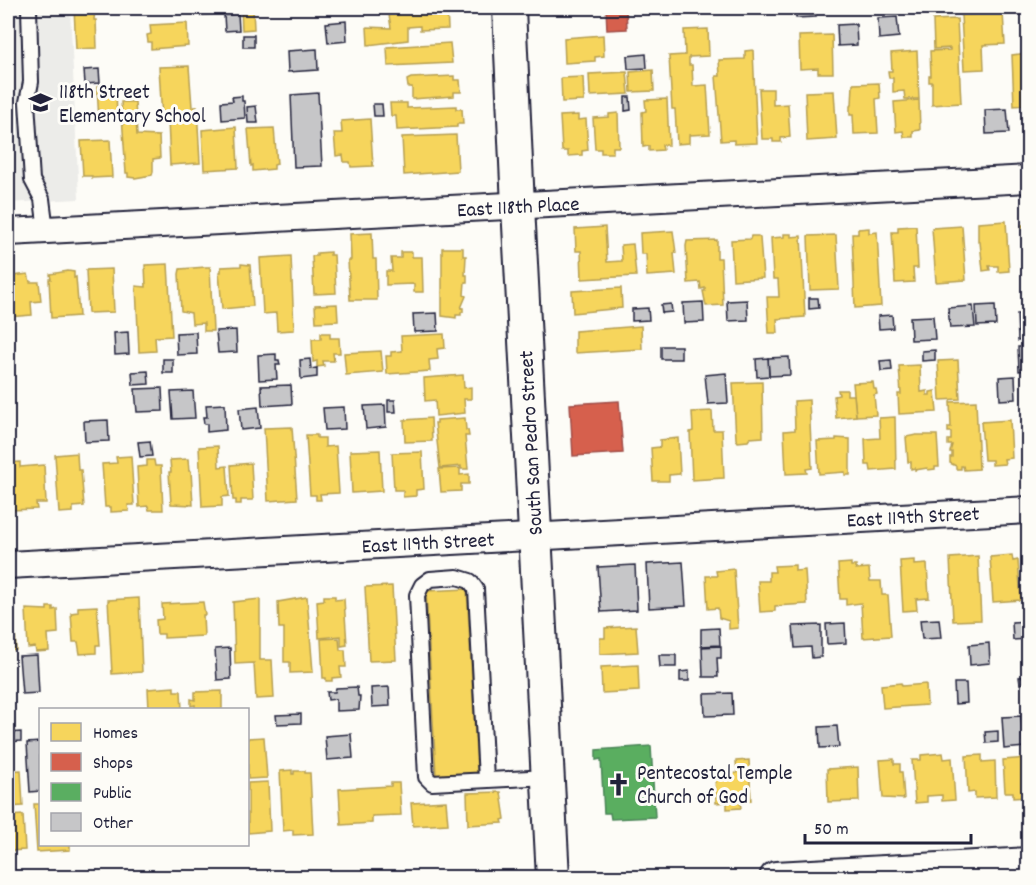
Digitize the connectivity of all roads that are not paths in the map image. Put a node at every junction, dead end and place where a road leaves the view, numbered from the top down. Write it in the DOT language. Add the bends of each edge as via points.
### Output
graph roads {
  1 [pos="29,8"];
  2 [pos="509,8"];
  3 [pos="1029,179"];
  4 [pos="518,206"];
  5 [pos="46,230"];
  6 [pos="8,232"];
  7 [pos="1029,510"];
  8 [pos="535,536"];
  9 [pos="8,565"];
  10 [pos="548,777"];
  11 [pos="486,779"];
  12 [pos="1029,864"];
  13 [pos="553,878"];
  14 [pos="776,878"];
  1 -- 5 [label="lane" via="31,82 27,102 32,180 42,199"];
  2 -- 4 [label="street, South San Pedro Street"];
  3 -- 4 [label="street, East 118th Place"];
  4 -- 5 [label="street, East 118th Place"];
  4 -- 8 [label="street, South San Pedro Street"];
  5 -- 6 [label="street, East 118th Place"];
  7 -- 8 [label="street, East 119th Street"];
  8 -- 9 [label="street, East 119th Street"];
  8 -- 10 [label="street, South San Pedro Street"];
  10 -- 11 [label="lane"];
  10 -- 13 [label="street, South San Pedro Street"];
  11 -- 11 [label="lane" via="476,589 470,581 457,577 430,579 417,595 426,777 432,783"];
  12 -- 14 [label="street"];
}
